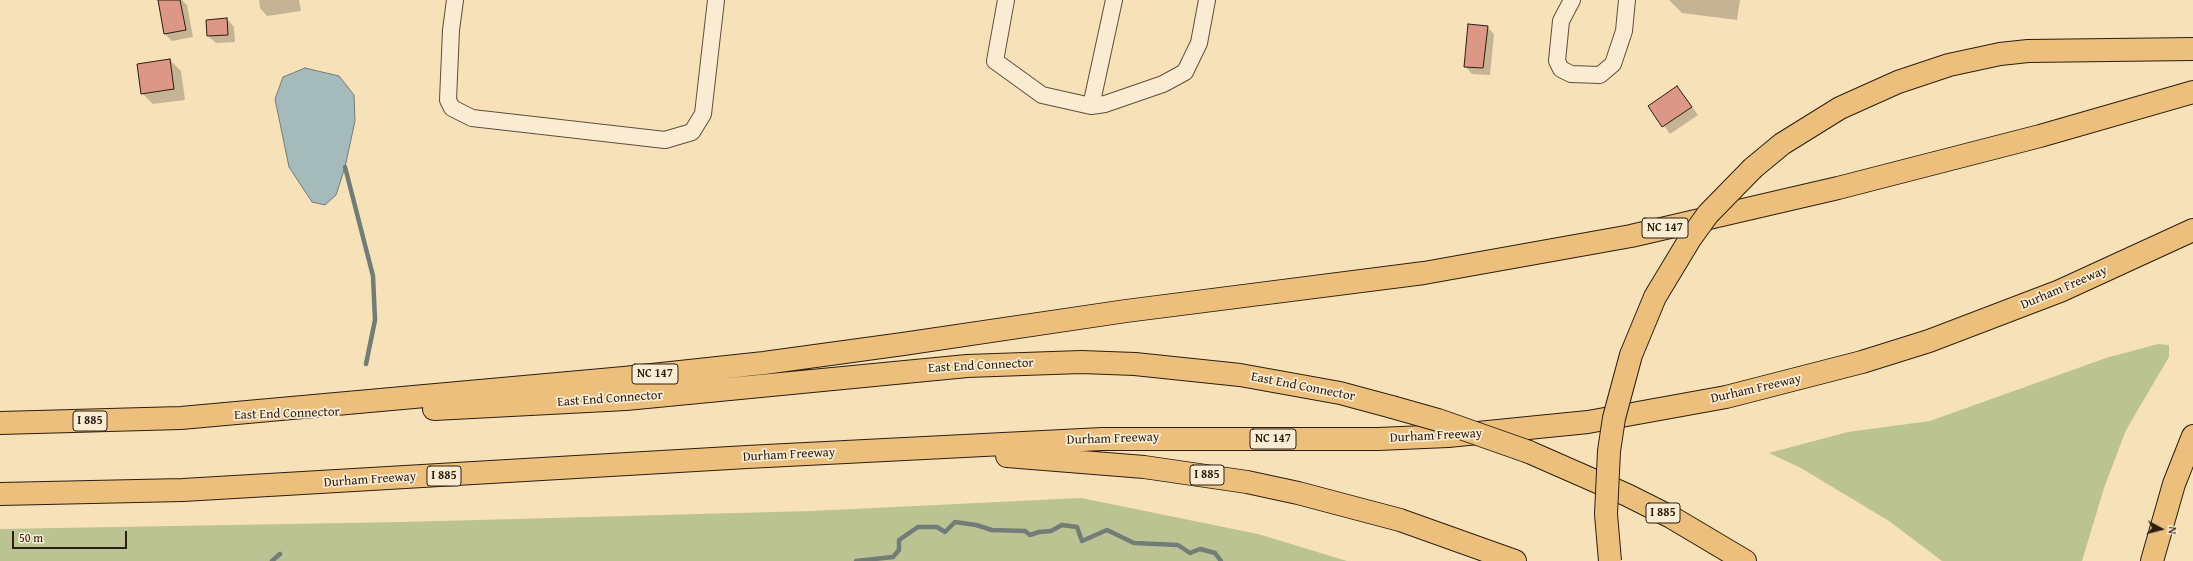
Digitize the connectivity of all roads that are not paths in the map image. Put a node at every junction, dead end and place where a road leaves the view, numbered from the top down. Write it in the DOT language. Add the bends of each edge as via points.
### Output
graph roads {
  1 [pos="455,0"];
  2 [pos="716,0"];
  3 [pos="1006,0"];
  4 [pos="1114,0"];
  5 [pos="1207,0"];
  6 [pos="1572,0"];
  7 [pos="1628,0"];
  8 [pos="2193,49"];
  9 [pos="2193,92"];
  10 [pos="1091,106"];
  11 [pos="2193,230"];
  12 [pos="181,418"];
  13 [pos="0,422"];
  14 [pos="2193,436"];
  15 [pos="888,450"];
  16 [pos="0,494"];
  17 [pos="1515,561"];
  18 [pos="1610,561"];
  19 [pos="1745,561"];
  20 [pos="2152,561"];
  1 -- 2 [label="lane" via="448,100 452,108 472,118 665,140 692,132 703,114"];
  3 -- 10 [label="lane" via="995,61 1042,95"];
  4 -- 10 [label="lane"];
  5 -- 10 [label="lane" via="1199,44 1185,72 1164,84 1105,104"];
  6 -- 7 [label="lane" via="1561,21 1557,61 1561,70 1571,74 1600,75 1613,64 1624,30"];
  8 -- 18 [label="highway, bridge" via="2028,51 1949,65 1898,82 1840,108 1782,144 1753,168 1708,214 1690,239 1655,297 1633,348 1614,418 1609,451 1606,514"];
  9 -- 12 [label="highway, NC 147" via="2009,144 1830,190 1631,236 1446,269 1126,311 764,363"];
  11 -- 15 [label="highway, Durham Freeway / NC 147" via="2060,291 1929,341 1794,381 1657,411 1588,422 1448,436 1378,439 1110,438"];
  12 -- 13 [label="highway, I 885"];
  12 -- 19 [label="highway, East End Connector / I 885, bridge" via="556,404 951,367 1081,362 1135,364 1240,375 1340,393 1438,420 1529,452 1627,495 1698,532"];
  14 -- 20 [label="highway" via="2172,491"];
  15 -- 16 [label="highway, Durham Freeway / I 885" via="183,490"];
  15 -- 17 [label="highway, I 885" via="1088,461 1247,482 1400,520"];
}
